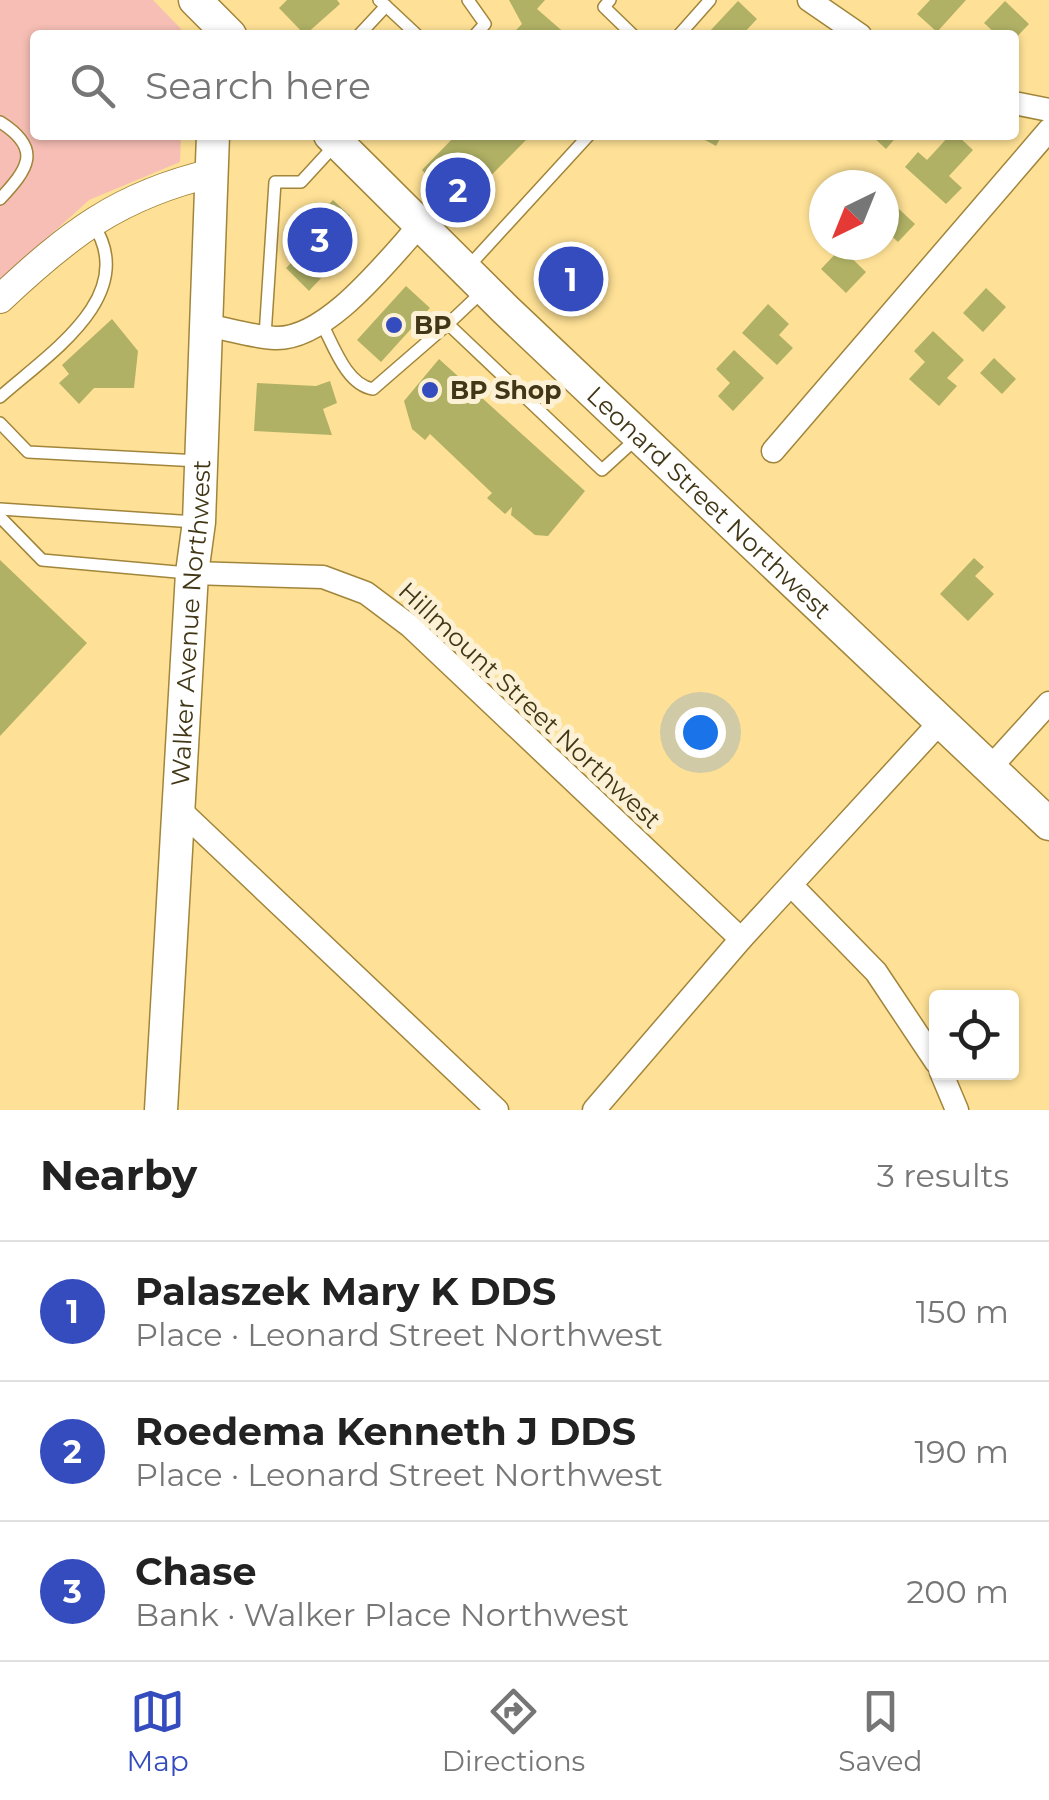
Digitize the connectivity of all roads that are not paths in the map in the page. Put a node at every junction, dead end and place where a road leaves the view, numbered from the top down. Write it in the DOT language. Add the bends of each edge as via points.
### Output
graph roads {
  1 [pos="468,0"];
  2 [pos="610,0"];
  3 [pos="710,0"];
  4 [pos="809,0"];
  5 [pos="383,3"];
  6 [pos="363,30"];
  7 [pos="413,30"];
  8 [pos="480,30"];
  9 [pos="628,30"];
  10 [pos="683,30"];
  11 [pos="853,30"];
  12 [pos="1019,104"];
  13 [pos="1049,110"];
  14 [pos="0,122"];
  15 [pos="1049,130"];
  16 [pos="586,140"];
  17 [pos="342,141"];
  18 [pos="216,147"];
  19 [pos="0,199"];
  20 [pos="90,220"];
  21 [pos="420,225"];
  22 [pos="475,280"];
  23 [pos="0,300"];
  24 [pos="320,322"];
  25 [pos="448,324"];
  26 [pos="206,325"];
  27 [pos="264,336"];
  28 [pos="0,398"];
  29 [pos="0,424"];
  30 [pos="638,436"];
  31 [pos="772,451"];
  32 [pos="201,461"];
  33 [pos="0,509"];
  34 [pos="0,517"];
  35 [pos="199,522"];
  36 [pos="192,573"];
  37 [pos="1049,702"];
  38 [pos="942,720"];
  39 [pos="990,768"];
  40 [pos="179,808"];
  41 [pos="1049,824"];
  42 [pos="792,886"];
  43 [pos="742,939"];
  44 [pos="929,1052"];
  45 [pos="944,1080"];
  46 [pos="161,1110"];
  47 [pos="496,1110"];
  48 [pos="594,1110"];
  49 [pos="957,1110"];
  1 -- 8 [label="lane" via="485,24"];
  2 -- 9 [label="lane" via="604,7"];
  3 -- 10 [label="lane"];
  4 -- 11 [label="street"];
  5 -- 6 [label="lane"];
  5 -- 7 [label="lane"];
  12 -- 13 [label="street"];
  14 -- 19 [label="lane" via="20,138 28,161"];
  15 -- 31 [label="street"];
  16 -- 22 [label="lane"];
  17 -- 21 [label="main road, Leonard Street Northwest"];
  17 -- 27 [label="lane" via="301,182 276,182"];
  18 -- 20 [label="street" via="165,184"];
  18 -- 26 [label="main road, Walker Avenue Northwest"];
  20 -- 23 [label="street"];
  20 -- 28 [label="lane" via="102,238 109,276 87,318"];
  21 -- 22 [label="main road, Leonard Street Northwest"];
  21 -- 24 [label="street"];
  22 -- 25 [label="lane"];
  22 -- 30 [label="main road, Leonard Street Northwest"];
  24 -- 25 [label="lane" via="351,376 372,389"];
  24 -- 27 [label="street" via="306,332"];
  25 -- 30 [label="lane" via="602,470"];
  26 -- 27 [label="street"];
  26 -- 32 [label="main road, Walker Avenue Northwest"];
  29 -- 32 [label="lane" via="28,452"];
  30 -- 38 [label="main road, Leonard Street Northwest"];
  32 -- 35 [label="main road, Walker Avenue Northwest"];
  33 -- 35 [label="lane"];
  34 -- 36 [label="lane" via="42,560"];
  35 -- 36 [label="main road, Walker Avenue Northwest"];
  36 -- 40 [label="main road, Walker Avenue Northwest"];
  36 -- 43 [label="street, Hillmount Street Northwest" via="323,578 366,593 410,626"];
  37 -- 39 [label="street"];
  38 -- 39 [label="main road, Leonard Street Northwest"];
  38 -- 42 [label="street"];
  39 -- 41 [label="main road, Leonard Street Northwest"];
  40 -- 46 [label="main road, Walker Avenue Northwest"];
  40 -- 47 [label="street"];
  42 -- 43 [label="street"];
  42 -- 44 [label="street" via="876,972"];
  43 -- 48 [label="street"];
  45 -- 49 [label="street"];
}
